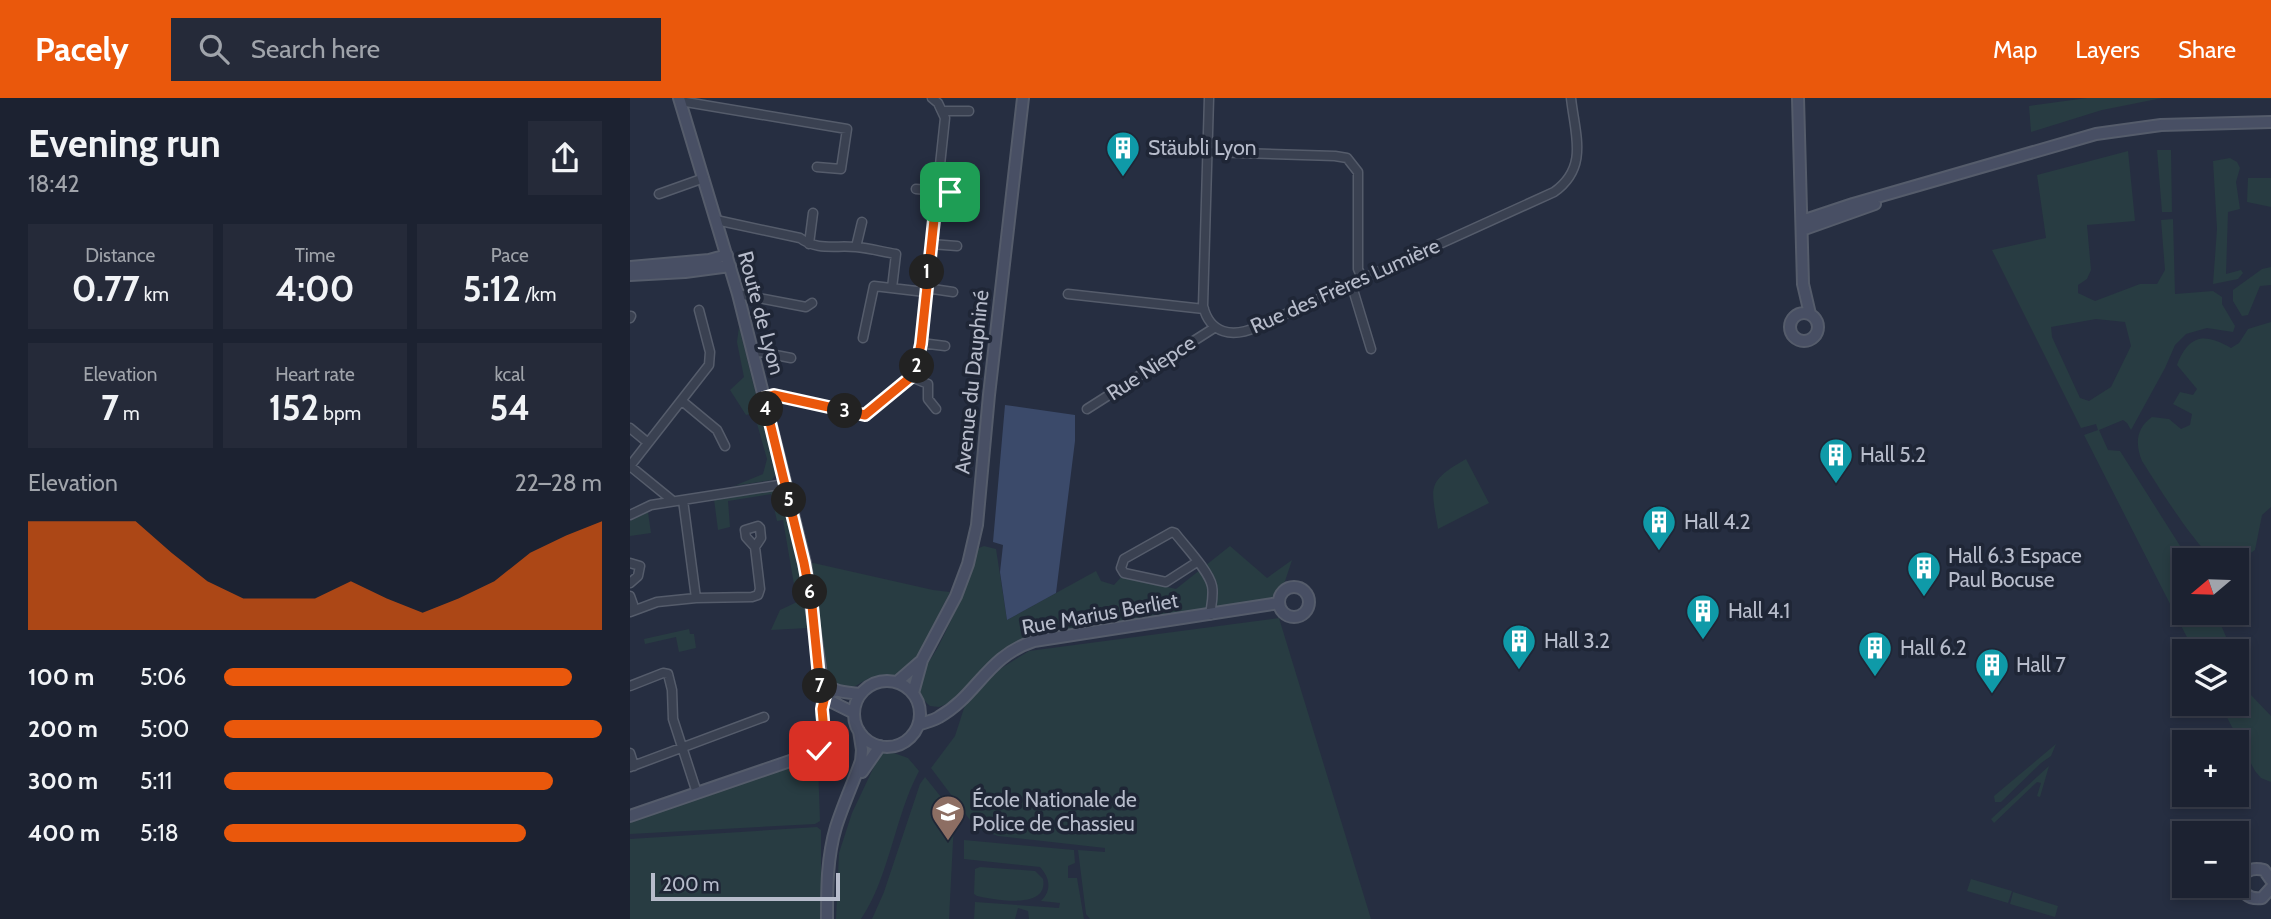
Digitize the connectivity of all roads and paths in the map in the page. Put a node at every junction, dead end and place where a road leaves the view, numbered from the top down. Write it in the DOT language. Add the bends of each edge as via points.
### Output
graph roads {
  1 [pos="932,98"];
  2 [pos="1023,98"];
  3 [pos="1209,98"];
  4 [pos="1572,98"];
  5 [pos="1798,98"];
  6 [pos="679,99"];
  7 [pos="943,111"];
  8 [pos="969,111"];
  9 [pos="2271,122"];
  10 [pos="1208,152"];
  11 [pos="817,166"];
  12 [pos="704,178"];
  13 [pos="916,189"];
  14 [pos="937,191"];
  15 [pos="964,193"];
  16 [pos="659,194"];
  17 [pos="813,213"];
  18 [pos="716,220"];
  19 [pos="862,222"];
  20 [pos="1802,225"];
  21 [pos="809,244"];
  22 [pos="931,244"];
  23 [pos="957,246"];
  24 [pos="856,247"];
  25 [pos="728,261"];
  26 [pos="630,267"];
  27 [pos="630,275"];
  28 [pos="1362,278"];
  29 [pos="1350,283"];
  30 [pos="1803,284"];
  31 [pos="892,288"];
  32 [pos="925,290"];
  33 [pos="953,292"];
  34 [pos="1068,294"];
  35 [pos="738,295"];
  36 [pos="812,303"];
  37 [pos="1204,309"];
  38 [pos="699,310"];
  39 [pos="1810,314"];
  40 [pos="1796,315"];
  41 [pos="1214,328"];
  42 [pos="863,338"];
  43 [pos="921,344"];
  44 [pos="945,346"];
  45 [pos="1371,349"];
  46 [pos="753,353"];
  47 [pos="791,358"];
  48 [pos="911,377"];
  49 [pos="764,398"];
  50 [pos="682,401"];
  51 [pos="936,409"];
  52 [pos="1087,409"];
  53 [pos="630,428"];
  54 [pos="647,442"];
  55 [pos="725,446"];
  56 [pos="785,484"];
  57 [pos="683,500"];
  58 [pos="673,501"];
  59 [pos="630,516"];
  60 [pos="755,547"];
  61 [pos="1197,562"];
  62 [pos="630,563"];
  63 [pos="630,583"];
  64 [pos="630,596"];
  65 [pos="696,598"];
  66 [pos="1279,603"];
  67 [pos="632,611"];
  68 [pos="1209,615"];
  69 [pos="922,660"];
  70 [pos="897,682"];
  71 [pos="630,686"];
  72 [pos="861,694"];
  73 [pos="832,697"];
  74 [pos="916,698"];
  75 [pos="950,709"];
  76 [pos="854,713"];
  77 [pos="764,717"];
  78 [pos="918,725"];
  79 [pos="859,731"];
  80 [pos="880,746"];
  81 [pos="682,750"];
  82 [pos="630,753"];
  83 [pos="632,767"];
  84 [pos="851,789"];
  85 [pos="697,793"];
  86 [pos="630,816"];
  87 [pos="2269,873"];
  88 [pos="2271,888"];
  89 [pos="827,919"];
  1 -- 7 [label="street"];
  2 -- 69 [label="street, Avenue du Dauphiné" via="977,525 956,596"];
  3 -- 10 [label="street"];
  4 -- 28 [label="street, Rue des Frères Lumière" via="1577,154 1566,184"];
  5 -- 20 [label="street"];
  6 -- 11 [label="street" via="848,129 841,169"];
  6 -- 12 [label="street, Route de Lyon"];
  7 -- 8 [label="street"];
  7 -- 14 [label="street"];
  9 -- 20 [label="street" via="2161,125 2110,132 1913,187"];
  10 -- 28 [label="street" via="1347,158 1358,172 1358,269"];
  10 -- 37 [label="street"];
  12 -- 16 [label="street"];
  12 -- 18 [label="street, Route de Lyon"];
  13 -- 14 [label="street"];
  14 -- 15 [label="street"];
  14 -- 22 [label="street"];
  17 -- 21 [label="street"];
  18 -- 21 [label="street" via="800,238"];
  18 -- 25 [label="street, Route de Lyon"];
  19 -- 24 [label="street"];
  20 -- 30 [label="street"];
  21 -- 24 [label="street"];
  22 -- 23 [label="street"];
  22 -- 32 [label="street"];
  24 -- 31 [label="street" via="896,254"];
  25 -- 26 [label="street"];
  25 -- 27 [label="street" via="685,272"];
  25 -- 35 [label="street, Route de Lyon"];
  28 -- 29 [label="street, Rue des Frères Lumière"];
  29 -- 41 [label="street, Rue des Frères Lumière" via="1250,330"];
  29 -- 45 [label="street"];
  30 -- 39 [label="street"];
  30 -- 40 [label="street"];
  31 -- 32 [label="street"];
  31 -- 42 [label="street" via="874,286"];
  32 -- 33 [label="street"];
  32 -- 43 [label="street"];
  34 -- 37 [label="street"];
  35 -- 36 [label="street" via="806,307"];
  35 -- 46 [label="street, Route de Lyon"];
  37 -- 41 [label="street"];
  38 -- 50 [label="street" via="709,365"];
  39 -- 40 [label="street"];
  39 -- 40 [label="street" via="1818,327 1807,341 1796,339 1791,332"];
  41 -- 52 [label="street, Rue Niepce"];
  43 -- 44 [label="street"];
  43 -- 48 [label="street"];
  46 -- 47 [label="street"];
  46 -- 49 [label="street, Route de Lyon"];
  48 -- 49 [label="street" via="865,415 774,395"];
  48 -- 51 [label="street" via="928,384 928,399"];
  49 -- 56 [label="street, Route de Lyon"];
  50 -- 54 [label="street"];
  50 -- 55 [label="street" via="717,430"];
  53 -- 54 [label="street"];
  54 -- 58 [label="street" via="630,466"];
  56 -- 57 [label="street"];
  56 -- 73 [label="street, Route de Lyon" via="804,563 818,664"];
  57 -- 58 [label="street"];
  57 -- 65 [label="street"];
  58 -- 59 [label="street"];
  60 -- 65 [label="street" via="758,595"];
  61 -- 61 [label="street" via="1172,532 1124,559 1121,568 1130,575 1166,582"];
  61 -- 68 [label="street" via="1213,588"];
  62 -- 63 [label="street" via="640,566"];
  64 -- 67 [label="street"];
  65 -- 67 [label="street" via="657,602"];
  66 -- 68 [label="street, Rue Marius Berliet"];
  68 -- 75 [label="street, Rue Marius Berliet" via="1020,645 996,662"];
  69 -- 70 [label="street, Avenue du Dauphiné"];
  69 -- 74 [label="street, Avenue du Dauphiné"];
  70 -- 72 [label="street" via="877,682"];
  70 -- 74 [label="street"];
  71 -- 81 [label="street" via="668,674"];
  72 -- 73 [label="street"];
  72 -- 76 [label="street"];
  73 -- 76 [label="street"];
  73 -- 85 [label="street" via="822,704 825,743 819,751"];
  74 -- 75 [label="street" via="935,710"];
  74 -- 78 [label="street"];
  75 -- 78 [label="street, Rue Marius Berliet"];
  76 -- 79 [label="street"];
  77 -- 81 [label="street"];
  78 -- 80 [label="street" via="905,742"];
  79 -- 80 [label="street"];
  79 -- 84 [label="street" via="861,757"];
  80 -- 84 [label="street"];
  81 -- 83 [label="street"];
  81 -- 85 [label="street"];
  82 -- 83 [label="street"];
  84 -- 89 [label="street" via="831,849"];
  85 -- 86 [label="street"];
  87 -- 88 [label="street" via="2255,869 2245,873 2241,882 2247,896 2257,899"];
}
